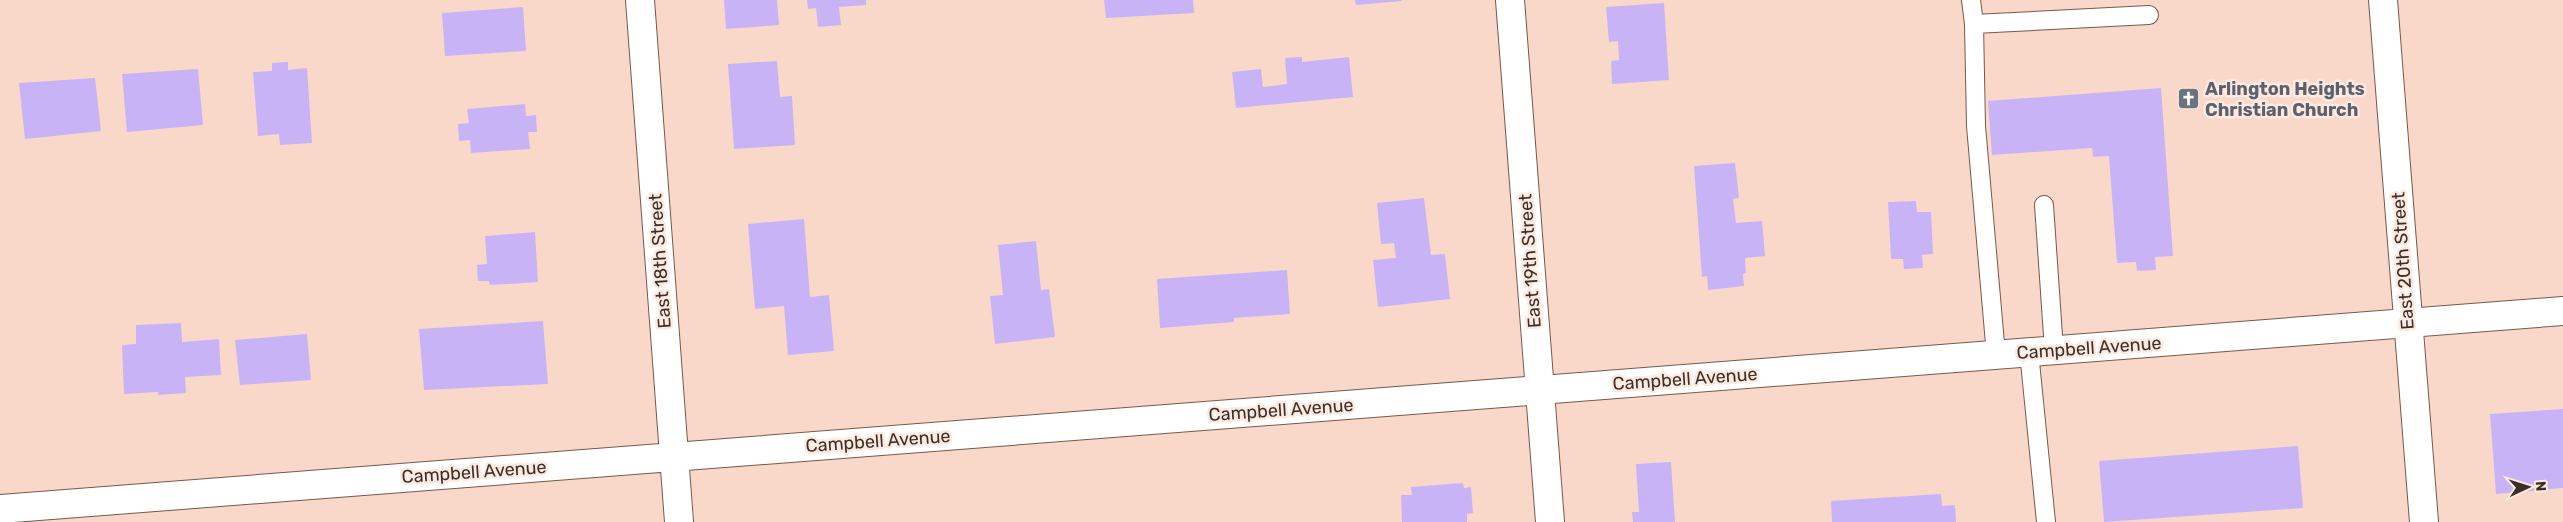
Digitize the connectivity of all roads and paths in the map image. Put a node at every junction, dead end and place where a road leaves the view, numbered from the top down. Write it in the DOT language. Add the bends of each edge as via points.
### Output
graph roads {
  1 [pos="640,0"];
  2 [pos="1510,0"];
  3 [pos="1971,0"];
  4 [pos="2383,0"];
  5 [pos="2149,16"];
  6 [pos="1974,24"];
  7 [pos="2044,205"];
  8 [pos="2563,311"];
  9 [pos="2407,323"];
  10 [pos="2042,351"];
  11 [pos="1996,355"];
  12 [pos="1539,390"];
  13 [pos="674,457"];
  14 [pos="0,509"];
  15 [pos="679,522"];
  16 [pos="1550,522"];
  17 [pos="2046,522"];
  18 [pos="2424,522"];
  1 -- 13 [label="street, East 18th Street"];
  2 -- 12 [label="street, East 19th Street"];
  3 -- 6 [label="lane"];
  4 -- 9 [label="street, East 20th Street"];
  5 -- 6 [label="lane"];
  6 -- 11 [label="lane" via="1976,126"];
  7 -- 10 [label="lane"];
  8 -- 9 [label="street, Campbell Avenue"];
  9 -- 10 [label="street, Campbell Avenue"];
  9 -- 18 [label="street, East 20th Street"];
  10 -- 11 [label="street, Campbell Avenue"];
  10 -- 17 [label="lane"];
  11 -- 12 [label="street, Campbell Avenue"];
  12 -- 13 [label="street, Campbell Avenue"];
  12 -- 16 [label="street, East 19th Street"];
  13 -- 14 [label="street, Campbell Avenue"];
  13 -- 15 [label="street, East 18th Street"];
}
